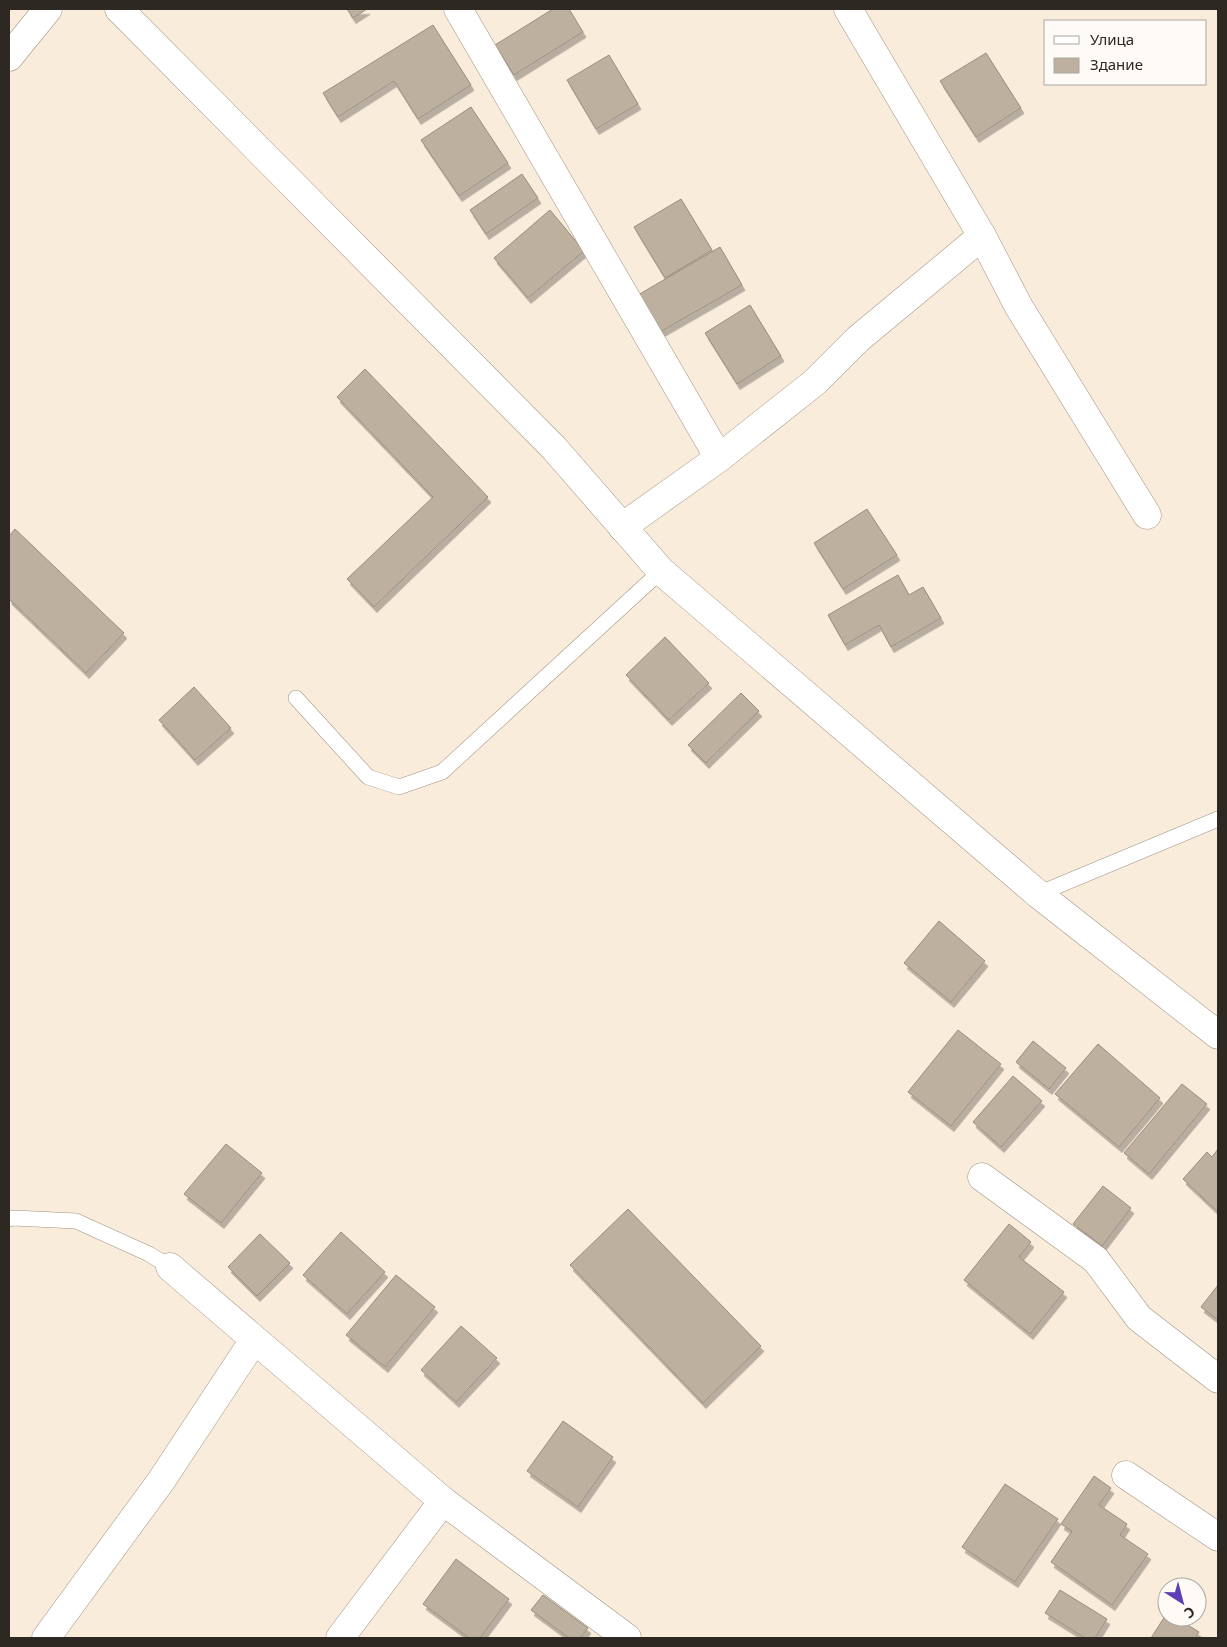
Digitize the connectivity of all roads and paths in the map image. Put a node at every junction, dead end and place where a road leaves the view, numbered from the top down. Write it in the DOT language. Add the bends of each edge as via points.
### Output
graph roads {
  1 [pos="48,9"];
  2 [pos="119,9"];
  3 [pos="458,9"];
  4 [pos="848,9"];
  5 [pos="9,57"];
  6 [pos="982,236"];
  7 [pos="719,458"];
  8 [pos="1147,515"];
  9 [pos="622,527"];
  10 [pos="661,571"];
  11 [pos="296,698"];
  12 [pos="1218,819"];
  13 [pos="1038,894"];
  14 [pos="1218,1035"];
  15 [pos="982,1177"];
  16 [pos="9,1219"];
  17 [pos="170,1266"];
  18 [pos="254,1340"];
  19 [pos="1218,1379"];
  20 [pos="1126,1475"];
  21 [pos="443,1500"];
  22 [pos="1218,1537"];
  23 [pos="46,1638"];
  24 [pos="340,1638"];
  25 [pos="627,1638"];
  1 -- 5 [label="street"];
  2 -- 9 [label="street" via="554,448"];
  3 -- 7 [label="street"];
  4 -- 6 [label="street"];
  6 -- 7 [label="street" via="858,339 815,382"];
  6 -- 8 [label="street" via="1019,307"];
  7 -- 9 [label="street"];
  9 -- 10 [label="street"];
  10 -- 11 [label="lane" via="442,772 399,787 368,777"];
  10 -- 13 [label="street"];
  12 -- 13 [label="lane"];
  13 -- 14 [label="street"];
  15 -- 19 [label="street" via="1096,1260 1139,1318"];
  16 -- 17 [label="lane" via="76,1221"];
  17 -- 18 [label="street"];
  18 -- 21 [label="street"];
  18 -- 23 [label="street" via="161,1481"];
  20 -- 22 [label="street"];
  21 -- 24 [label="street"];
  21 -- 25 [label="street"];
}
